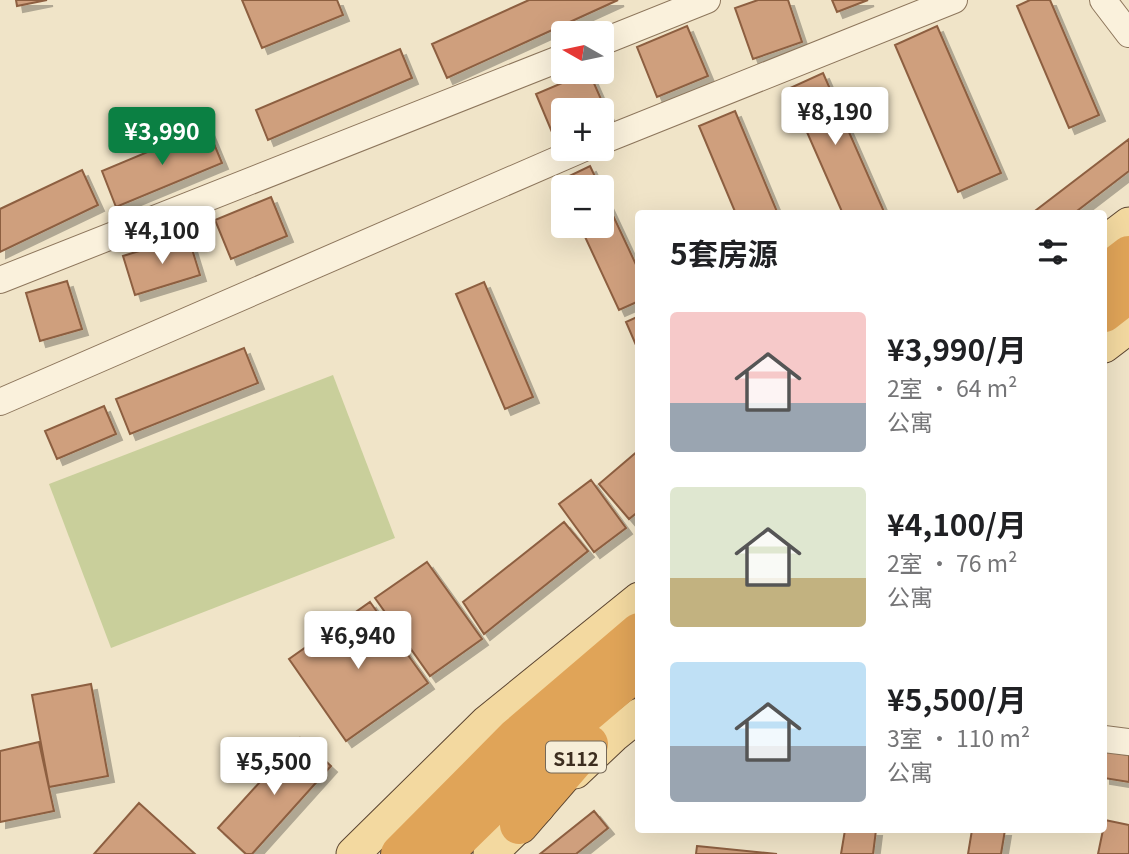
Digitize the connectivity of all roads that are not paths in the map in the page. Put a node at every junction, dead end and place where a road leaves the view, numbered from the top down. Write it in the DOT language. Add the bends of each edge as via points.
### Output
graph roads {
  1 [pos="707,0"];
  2 [pos="954,0"];
  3 [pos="1103,0"];
  4 [pos="1129,34"];
  5 [pos="614,36"];
  6 [pos="551,62"];
  7 [pos="614,136"];
  8 [pos="554,161"];
  9 [pos="1129,223"];
  10 [pos="1107,241"];
  11 [pos="1129,255"];
  12 [pos="1107,272"];
  13 [pos="0,280"];
  14 [pos="1129,294"];
  15 [pos="1107,311"];
  16 [pos="1129,327"];
  17 [pos="1107,344"];
  18 [pos="0,402"];
  19 [pos="632,614"];
  20 [pos="635,672"];
  21 [pos="635,700"];
  22 [pos="635,718"];
  23 [pos="1107,739"];
  24 [pos="1129,741"];
  25 [pos="519,824"];
  26 [pos="353,854"];
  27 [pos="400,854"];
  28 [pos="443,854"];
  29 [pos="490,854"];
  1 -- 5 [label="street"];
  2 -- 7 [label="street"];
  3 -- 4 [label="street"];
  6 -- 13 [label="street"];
  8 -- 18 [label="street"];
  9 -- 10 [label="main road"];
  11 -- 12 [label="highway"];
  14 -- 15 [label="highway"];
  16 -- 17 [label="main road"];
  19 -- 26 [label="main road" via="487,722"];
  19 -- 27 [label="highway"];
  20 -- 28 [label="highway"];
  21 -- 25 [label="highway, S112" via="580,752"];
  22 -- 25 [label="main road"];
  23 -- 24 [label="street"];
  25 -- 29 [label="main road, S112"];
}
